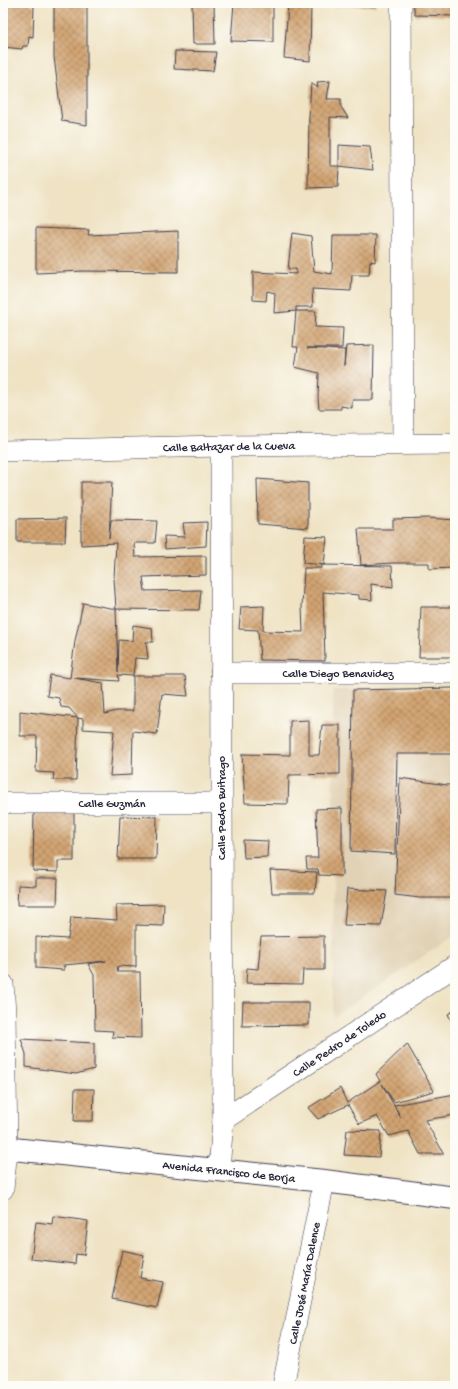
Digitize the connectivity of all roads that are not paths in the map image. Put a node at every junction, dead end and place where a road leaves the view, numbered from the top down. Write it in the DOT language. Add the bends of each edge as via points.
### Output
graph roads {
  1 [pos="401,3"];
  2 [pos="403,444"];
  3 [pos="455,444"];
  4 [pos="220,446"];
  5 [pos="3,451"];
  6 [pos="221,673"];
  7 [pos="455,673"];
  8 [pos="3,804"];
  9 [pos="221,804"];
  10 [pos="455,966"];
  11 [pos="3,984"];
  12 [pos="223,1120"];
  13 [pos="5,1148"];
  14 [pos="219,1170"];
  15 [pos="324,1181"];
  16 [pos="3,1189"];
  17 [pos="455,1198"];
  18 [pos="284,1386"];
  1 -- 2 [label="street"];
  2 -- 3 [label="street, Calle Baltazar de la Cueva"];
  2 -- 4 [label="street, Calle Baltazar de la Cueva"];
  4 -- 5 [label="street, Calle Baltazar de la Cueva"];
  4 -- 6 [label="street, Calle Pedro Buitrago"];
  6 -- 7 [label="street, Calle Diego Benavidez"];
  6 -- 9 [label="street, Calle Pedro Buitrago"];
  8 -- 9 [label="street, Calle Guzmán"];
  9 -- 12 [label="street, Calle Pedro Buitrago"];
  10 -- 12 [label="street, Calle Pedro de Toledo"];
  11 -- 13 [label="street"];
  12 -- 14 [label="street, Calle Pedro Buitrago"];
  13 -- 14 [label="street, Avenida Francisco de Borja"];
  13 -- 16 [label="street"];
  14 -- 15 [label="street, Avenida Francisco de Borja"];
  15 -- 17 [label="street, Avenida Francisco de Borja"];
  15 -- 18 [label="street, Calle José María Dalence"];
}
